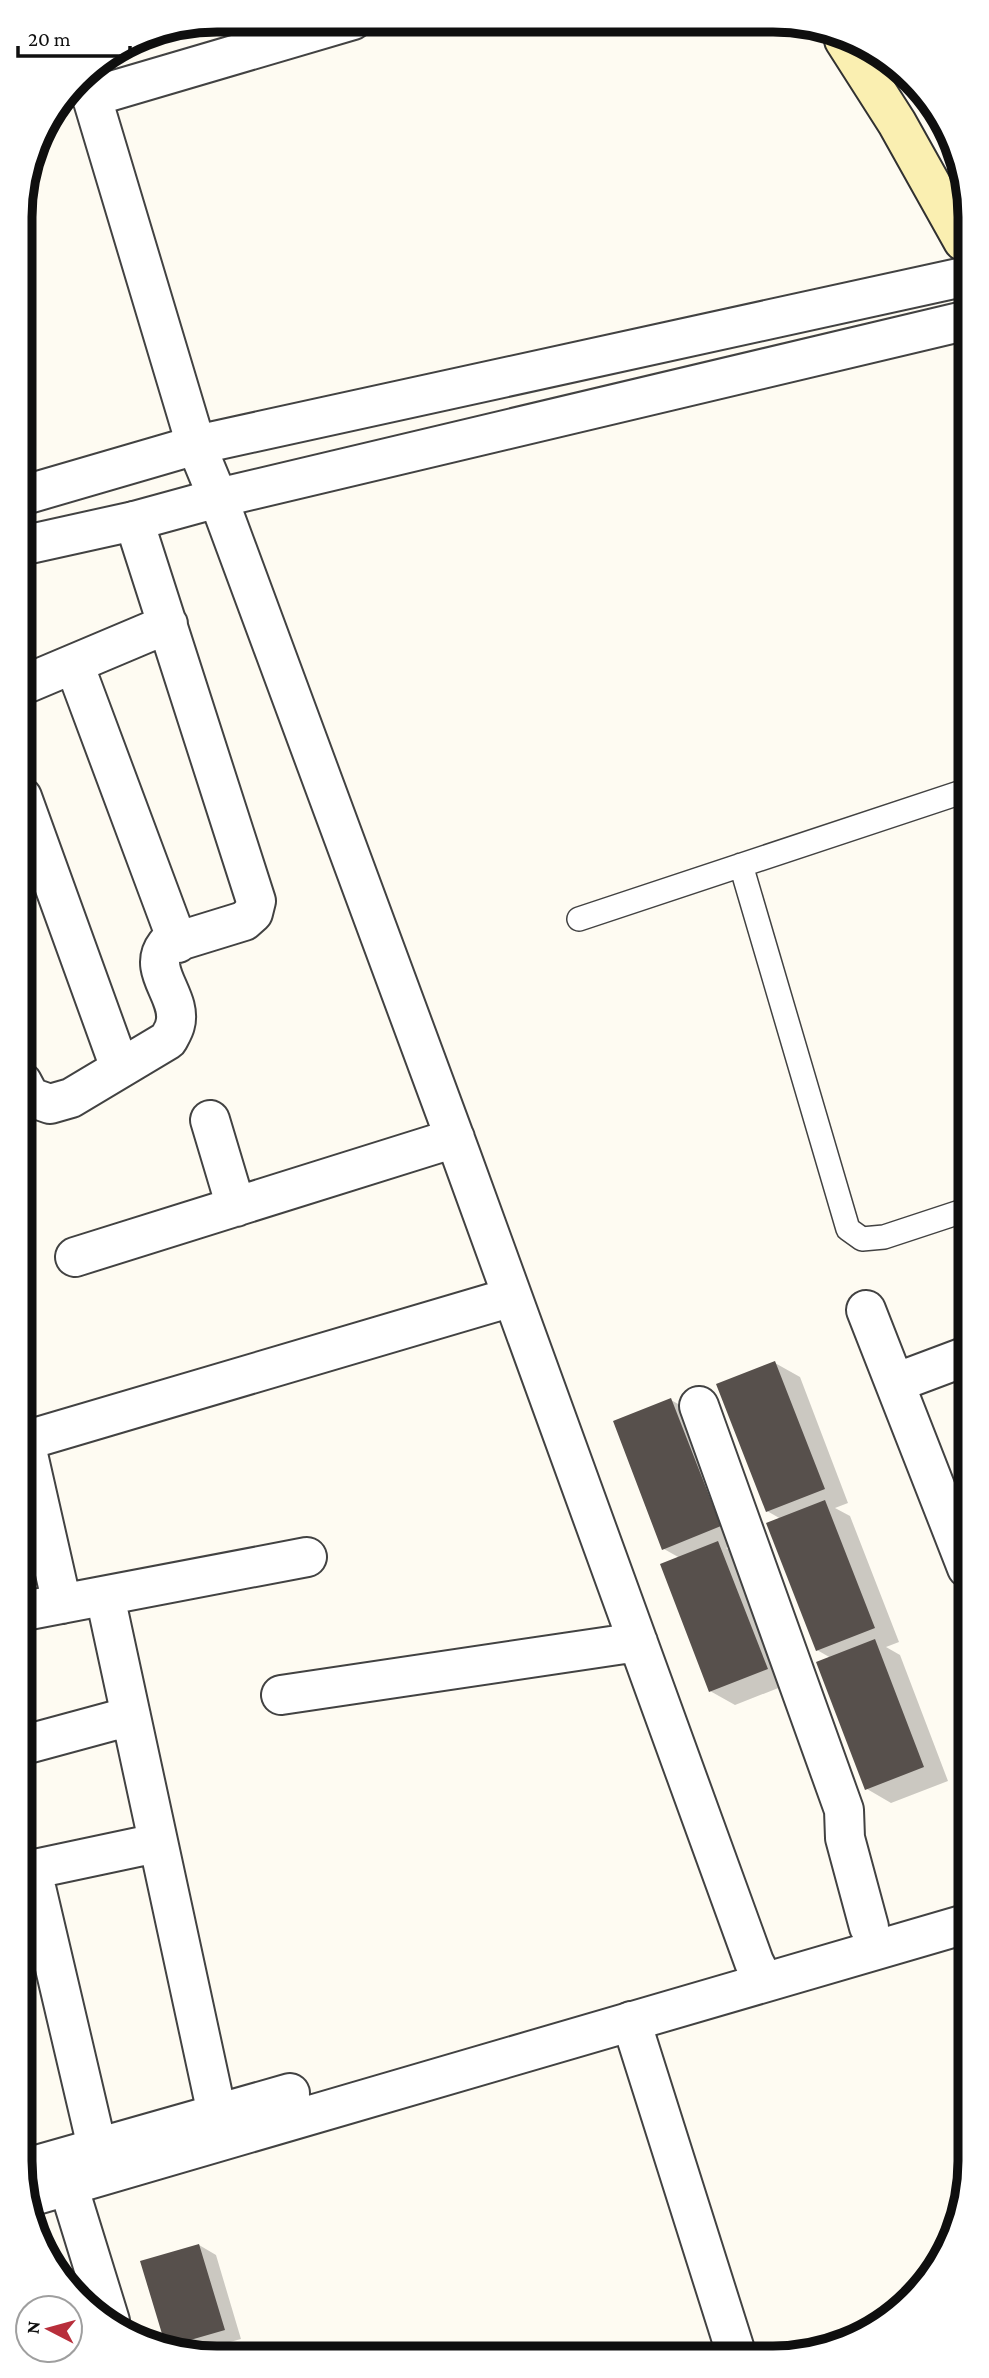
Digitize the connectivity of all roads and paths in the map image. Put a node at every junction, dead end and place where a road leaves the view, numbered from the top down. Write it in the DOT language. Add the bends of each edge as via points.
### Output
graph roads {
  1 [pos="303,32"];
  2 [pos="850,49"];
  3 [pos="88,84"];
  4 [pos="958,232"];
  5 [pos="958,278"];
  6 [pos="958,322"];
  7 [pos="197,445"];
  8 [pos="32,493"];
  9 [pos="218,498"];
  10 [pos="134,521"];
  11 [pos="32,544"];
  12 [pos="168,624"];
  13 [pos="74,664"];
  14 [pos="32,681"];
  15 [pos="958,794"];
  16 [pos="32,825"];
  17 [pos="741,866"];
  18 [pos="579,919"];
  19 [pos="178,943"];
  20 [pos="120,1068"];
  21 [pos="32,1098"];
  22 [pos="210,1120"];
  23 [pos="455,1138"];
  24 [pos="236,1207"];
  25 [pos="957,1213"];
  26 [pos="75,1257"];
  27 [pos="512,1297"];
  28 [pos="866,1310"];
  29 [pos="957,1360"];
  30 [pos="895,1383"];
  31 [pos="699,1406"];
  32 [pos="32,1439"];
  33 [pos="32,1475"];
  34 [pos="957,1542"];
  35 [pos="307,1557"];
  36 [pos="105,1596"];
  37 [pos="62,1604"];
  38 [pos="32,1610"];
  39 [pos="638,1642"];
  40 [pos="281,1695"];
  41 [pos="131,1716"];
  42 [pos="32,1743"];
  43 [pos="158,1843"];
  44 [pos="32,1869"];
  45 [pos="32,1886"];
  46 [pos="957,1899"];
  47 [pos="880,1923"];
  48 [pos="957,1926"];
  49 [pos="759,1972"];
  50 [pos="631,2021"];
  51 [pos="217,2114"];
  52 [pos="97,2147"];
  53 [pos="32,2166"];
  54 [pos="68,2185"];
  55 [pos="35,2195"];
  56 [pos="106,2309"];
  57 [pos="734,2346"];
  1 -- 3 [label="street"];
  2 -- 4 [label="main road"];
  3 -- 7 [label="street"];
  5 -- 7 [label="street"];
  6 -- 9 [label="street"];
  7 -- 8 [label="street"];
  7 -- 9 [label="street"];
  9 -- 10 [label="street"];
  9 -- 23 [label="street"];
  10 -- 11 [label="street"];
  10 -- 12 [label="street"];
  12 -- 13 [label="street"];
  12 -- 19 [label="street" via="256,901 253,914 244,921"];
  13 -- 14 [label="street"];
  13 -- 19 [label="street"];
  15 -- 17 [label="lane"];
  16 -- 20 [label="street"];
  17 -- 18 [label="lane"];
  17 -- 25 [label="lane" via="848,1229 862,1239 884,1237"];
  19 -- 20 [label="street" via="166,946 159,965 176,1024 168,1040"];
  20 -- 21 [label="street" via="71,1097 50,1104"];
  22 -- 24 [label="street"];
  23 -- 24 [label="street"];
  23 -- 27 [label="street"];
  24 -- 26 [label="street"];
  27 -- 32 [label="street"];
  27 -- 39 [label="street"];
  28 -- 30 [label="street"];
  29 -- 30 [label="street"];
  30 -- 34 [label="street"];
  31 -- 47 [label="street" via="844,1810 845,1838"];
  33 -- 37 [label="street"];
  35 -- 36 [label="street"];
  36 -- 37 [label="street"];
  36 -- 41 [label="street"];
  37 -- 38 [label="street"];
  39 -- 40 [label="street"];
  39 -- 49 [label="street"];
  41 -- 42 [label="street"];
  41 -- 43 [label="street"];
  43 -- 44 [label="street"];
  43 -- 51 [label="street"];
  45 -- 52 [label="street"];
  46 -- 47 [label="street"];
  47 -- 49 [label="street"];
  48 -- 49 [label="street"];
  49 -- 50 [label="street"];
  49 -- 51 [label="street"];
  50 -- 54 [label="street"];
  50 -- 57 [label="street"];
  51 -- 52 [label="street"];
  52 -- 53 [label="street"];
  54 -- 55 [label="street"];
  54 -- 56 [label="street"];
}
